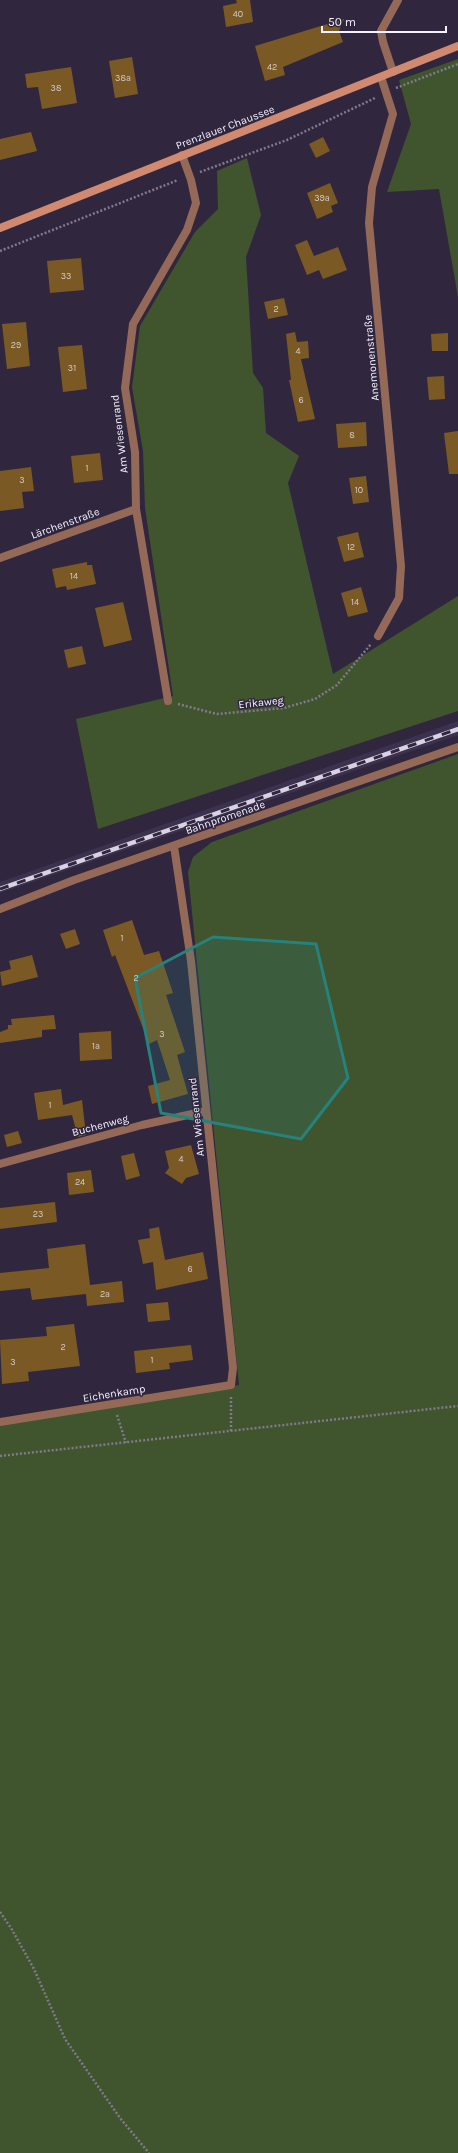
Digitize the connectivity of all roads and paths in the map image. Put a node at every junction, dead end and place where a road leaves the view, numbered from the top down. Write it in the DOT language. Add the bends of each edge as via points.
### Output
graph roads {
  1 [pos="398,0"];
  2 [pos="458,46"];
  3 [pos="458,64"];
  4 [pos="393,72"];
  5 [pos="381,77"];
  6 [pos="386,92"];
  7 [pos="182,155"];
  8 [pos="190,176"];
  9 [pos="0,228"];
  10 [pos="0,251"];
  11 [pos="136,509"];
  12 [pos="0,558"];
  13 [pos="378,636"];
  14 [pos="168,701"];
  15 [pos="458,747"];
  16 [pos="174,846"];
  17 [pos="0,909"];
  18 [pos="206,1111"];
  19 [pos="0,1164"];
  20 [pos="231,1385"];
  21 [pos="114,1404"];
  22 [pos="458,1406"];
  23 [pos="0,1422"];
  24 [pos="231,1431"];
  25 [pos="126,1443"];
  26 [pos="0,1456"];
  27 [pos="0,1912"];
  28 [pos="149,2153"];
  1 -- 4 [label="street" via="381,31"];
  2 -- 4 [label="main road, Prenzlauer Chaussee"];
  3 -- 6 [label="path"];
  4 -- 5 [label="main road, Prenzlauer Chaussee"];
  5 -- 6 [label="street, Anemonenstraße"];
  5 -- 7 [label="main road, Prenzlauer Chaussee"];
  6 -- 8 [label="path" via="288,140"];
  6 -- 13 [label="street, Anemonenstraße" via="393,114 372,187 369,223 401,566 399,598"];
  7 -- 8 [label="street, Am Wiesenrand"];
  7 -- 9 [label="main road, Prenzlauer Chaussee"];
  8 -- 10 [label="path"];
  8 -- 11 [label="street, Am Wiesenrand" via="196,203 187,230 133,324 125,388 135,452"];
  11 -- 12 [label="street, Lärchenstraße"];
  11 -- 14 [label="street, Am Wiesenrand"];
  13 -- 14 [label="path, Erikaweg" via="337,686 315,699 284,708 217,714"];
  15 -- 16 [label="street, Bahnpromenade"];
  16 -- 17 [label="street, Bahnpromenade" via="74,880"];
  16 -- 18 [label="street, Am Wiesenrand" via="191,961"];
  18 -- 19 [label="street, Buchenweg" via="142,1125"];
  18 -- 20 [label="street, Am Wiesenrand" via="233,1368"];
  20 -- 21 [label="street, Eichenkamp"];
  20 -- 24 [label="path"];
  21 -- 23 [label="street, Eichenkamp"];
  21 -- 25 [label="path"];
  22 -- 24 [label="path"];
  24 -- 25 [label="path"];
  25 -- 26 [label="path"];
  27 -- 28 [label="path" via="34,1969 66,2039 120,2118"];
}
